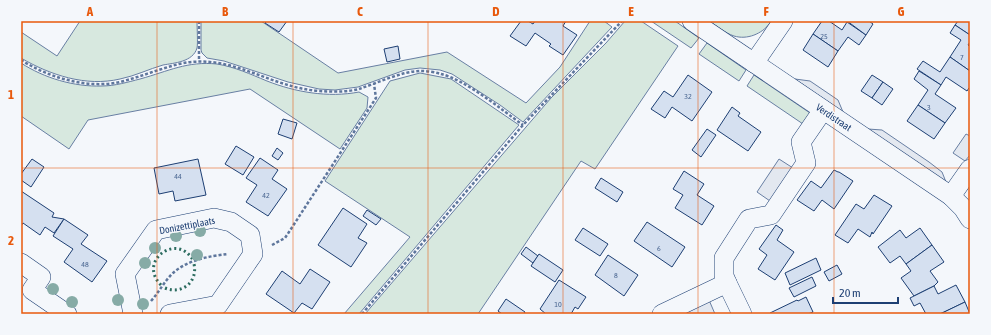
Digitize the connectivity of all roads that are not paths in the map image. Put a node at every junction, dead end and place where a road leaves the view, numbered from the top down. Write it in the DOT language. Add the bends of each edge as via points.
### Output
graph roads {
  1 [pos="692,21"];
  2 [pos="783,21"];
  3 [pos="754,63"];
  4 [pos="823,110"];
  5 [pos="970,169"];
  6 [pos="951,196"];
  7 [pos="970,219"];
  8 [pos="21,263"];
  9 [pos="727,283"];
  10 [pos="67,314"];
  11 [pos="132,314"];
  12 [pos="170,314"];
  13 [pos="662,314"];
  14 [pos="742,314"];
  1 -- 3 [label="street, Verdistraat"];
  2 -- 3 [label="street"];
  3 -- 4 [label="street, Verdistraat"];
  4 -- 6 [label="street, Verdistraat"];
  4 -- 9 [label="street" via="801,142 806,163 771,215 749,219 724,258 724,276"];
  5 -- 6 [label="street"];
  6 -- 7 [label="street, Verdistraat"];
  8 -- 10 [label="street" via="41,277 32,290"];
  9 -- 13 [label="street"];
  9 -- 14 [label="street"];
  11 -- 12 [label="street, Donizettiplaats" via="126,274 156,230 214,218 231,222 250,235 253,254 218,305"];
}
